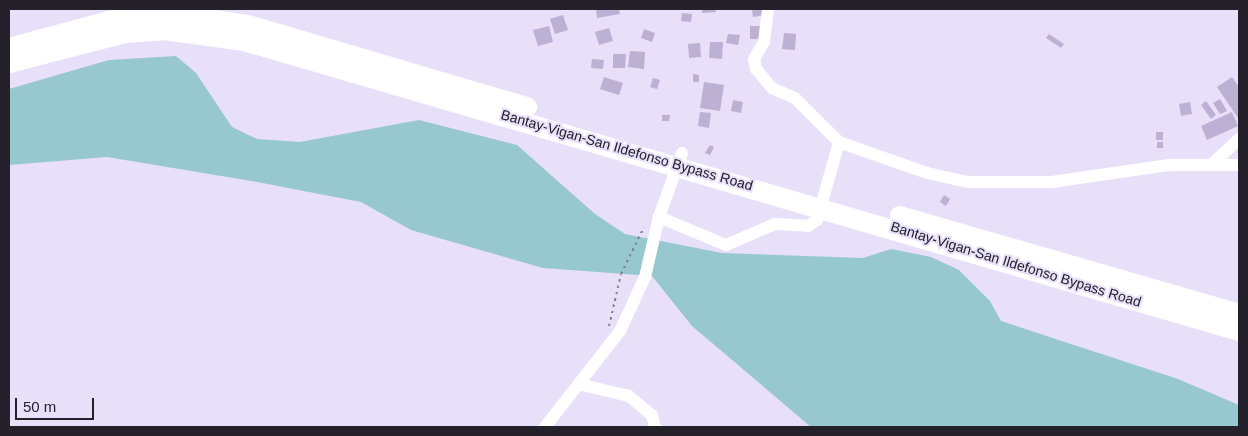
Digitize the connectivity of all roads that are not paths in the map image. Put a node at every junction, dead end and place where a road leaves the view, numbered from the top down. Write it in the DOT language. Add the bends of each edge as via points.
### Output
graph roads {
  1 [pos="768,9"];
  2 [pos="9,48"];
  3 [pos="9,63"];
  4 [pos="1239,140"];
  5 [pos="839,142"];
  6 [pos="680,159"];
  7 [pos="1211,165"];
  8 [pos="1239,165"];
  9 [pos="822,200"];
  10 [pos="659,216"];
  11 [pos="1239,314"];
  12 [pos="1239,331"];
  13 [pos="582,385"];
  14 [pos="545,427"];
  15 [pos="655,427"];
  1 -- 5 [label="street" via="764,42 754,59 756,69 772,88 795,98"];
  2 -- 6 [label="main road, Bantay-Vigan-San Ildefonso Bypass Road" via="124,17 209,19 248,25"];
  3 -- 6 [label="main road, Bantay-Vigan-San Ildefonso Bypass Road" via="125,33 206,34"];
  4 -- 7 [label="street"];
  5 -- 7 [label="street" via="927,173 968,182 1052,182 1169,165"];
  5 -- 9 [label="street"];
  6 -- 9 [label="main road, Bantay-Vigan-San Ildefonso Bypass Road"];
  6 -- 10 [label="street"];
  7 -- 8 [label="street"];
  9 -- 10 [label="street" via="814,224 775,224 726,245"];
  9 -- 11 [label="main road, Bantay-Vigan-San Ildefonso Bypass Road"];
  9 -- 12 [label="main road, Bantay-Vigan-San Ildefonso Bypass Road"];
  10 -- 13 [label="street" via="655,243 644,277 620,331"];
  13 -- 14 [label="street"];
  13 -- 15 [label="street" via="629,396 652,415"];
}
